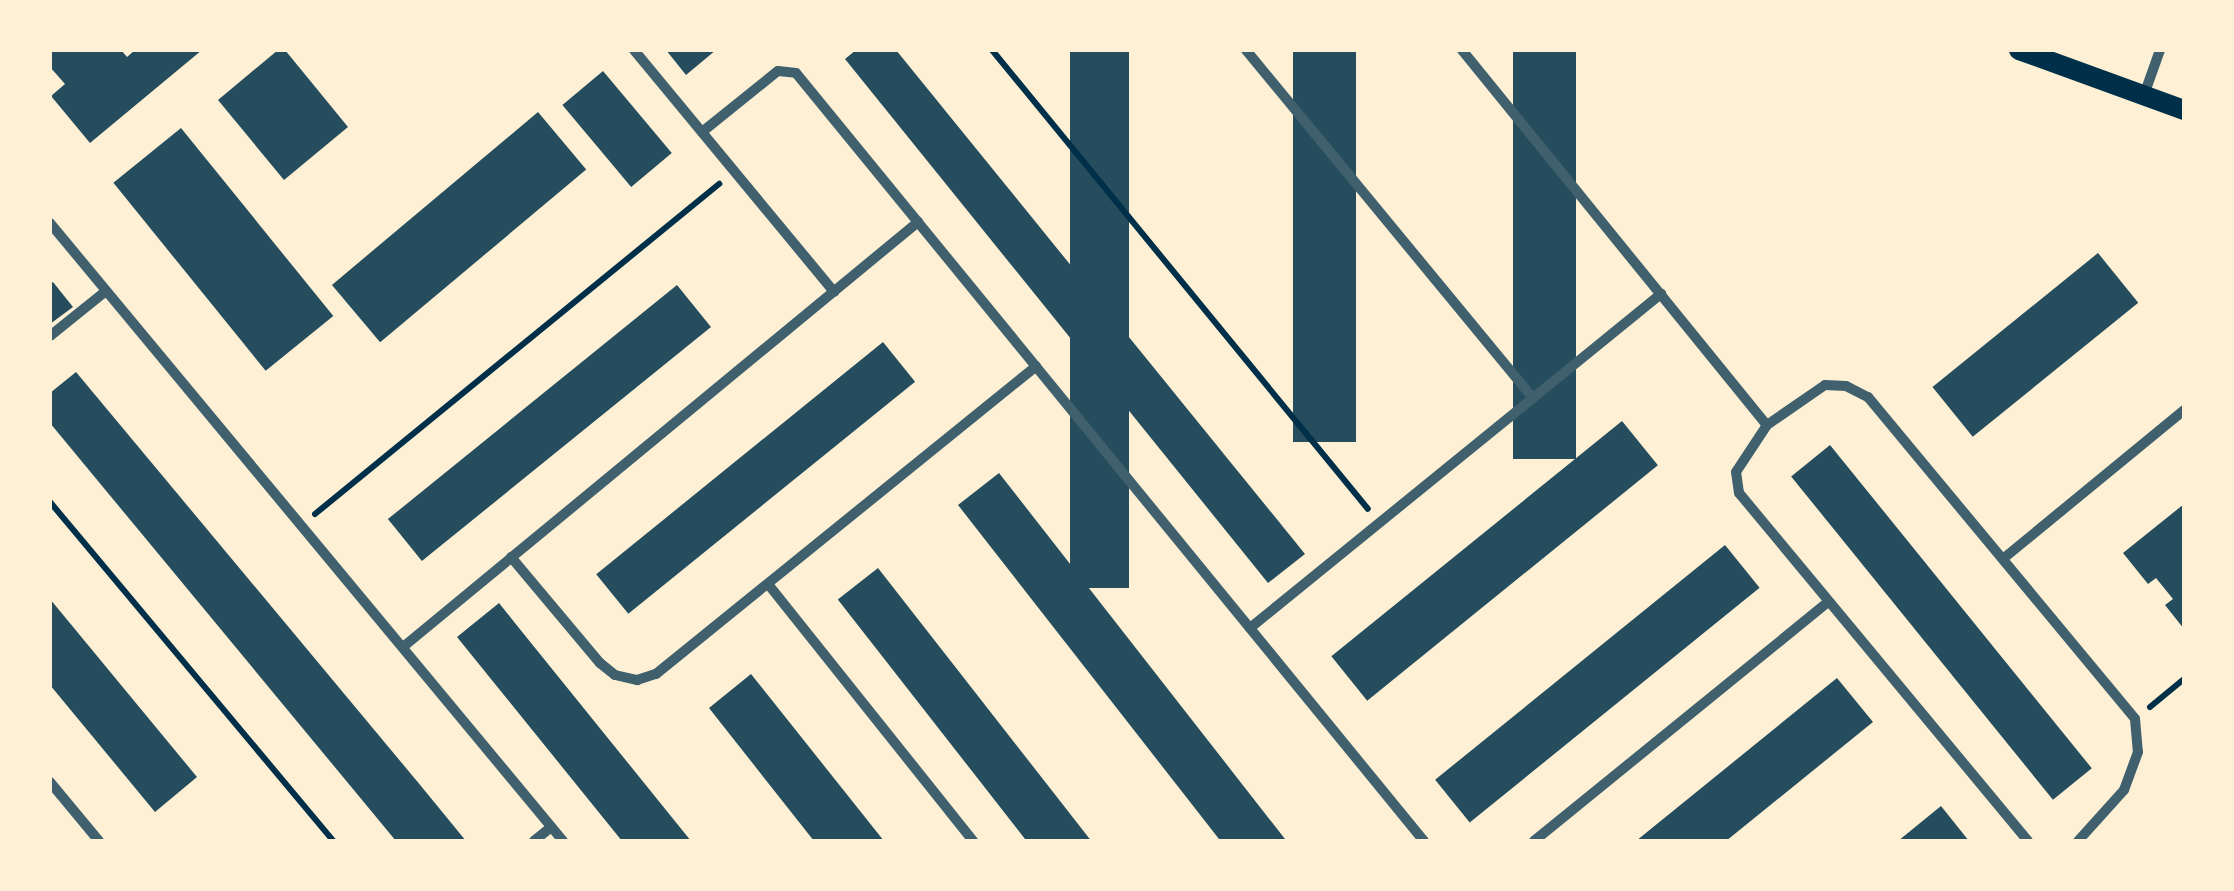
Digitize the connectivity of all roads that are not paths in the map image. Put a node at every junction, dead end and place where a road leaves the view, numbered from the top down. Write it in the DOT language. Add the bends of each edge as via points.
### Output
graph roads {
  1 [pos="634,50"];
  2 [pos="1246,50"];
  3 [pos="1462,50"];
  4 [pos="2019,50"];
  5 [pos="2160,50"];
  6 [pos="2144,95"];
  7 [pos="2184,110"];
  8 [pos="702,132"];
  9 [pos="918,222"];
  10 [pos="50,224"];
  11 [pos="106,291"];
  12 [pos="834,292"];
  13 [pos="1660,294"];
  14 [pos="50,336"];
  15 [pos="1036,366"];
  16 [pos="1533,398"];
  17 [pos="2184,410"];
  18 [pos="1767,425"];
  19 [pos="511,557"];
  20 [pos="2004,558"];
  21 [pos="768,584"];
  22 [pos="1827,602"];
  23 [pos="1250,628"];
  24 [pos="403,647"];
  25 [pos="50,782"];
  26 [pos="551,826"];
  27 [pos="99,841"];
  28 [pos="534,841"];
  29 [pos="563,841"];
  30 [pos="973,841"];
  31 [pos="1424,841"];
  32 [pos="1534,841"];
  33 [pos="2028,841"];
  34 [pos="2078,841"];
  1 -- 8 [label="street"];
  2 -- 16 [label="street"];
  3 -- 13 [label="street"];
  4 -- 6 [label="main road"];
  5 -- 6 [label="street"];
  6 -- 7 [label="main road"];
  8 -- 9 [label="street" via="778,71 796,73"];
  8 -- 12 [label="street"];
  9 -- 12 [label="street"];
  9 -- 15 [label="street"];
  10 -- 11 [label="street"];
  11 -- 14 [label="street"];
  11 -- 24 [label="street"];
  12 -- 19 [label="street"];
  13 -- 16 [label="street"];
  13 -- 18 [label="street"];
  15 -- 21 [label="street"];
  15 -- 23 [label="street"];
  16 -- 23 [label="street"];
  17 -- 20 [label="street"];
  18 -- 20 [label="street" via="1824,385 1868,397"];
  18 -- 22 [label="street" via="1736,472 1738,492"];
  19 -- 21 [label="street" via="600,663 637,680 656,674"];
  19 -- 24 [label="street"];
  20 -- 34 [label="street" via="2135,719 2138,752 2124,790"];
  21 -- 30 [label="street"];
  22 -- 32 [label="street"];
  22 -- 33 [label="street"];
  23 -- 31 [label="street"];
  24 -- 26 [label="street"];
  25 -- 27 [label="street"];
  26 -- 28 [label="street"];
  26 -- 29 [label="street"];
}
